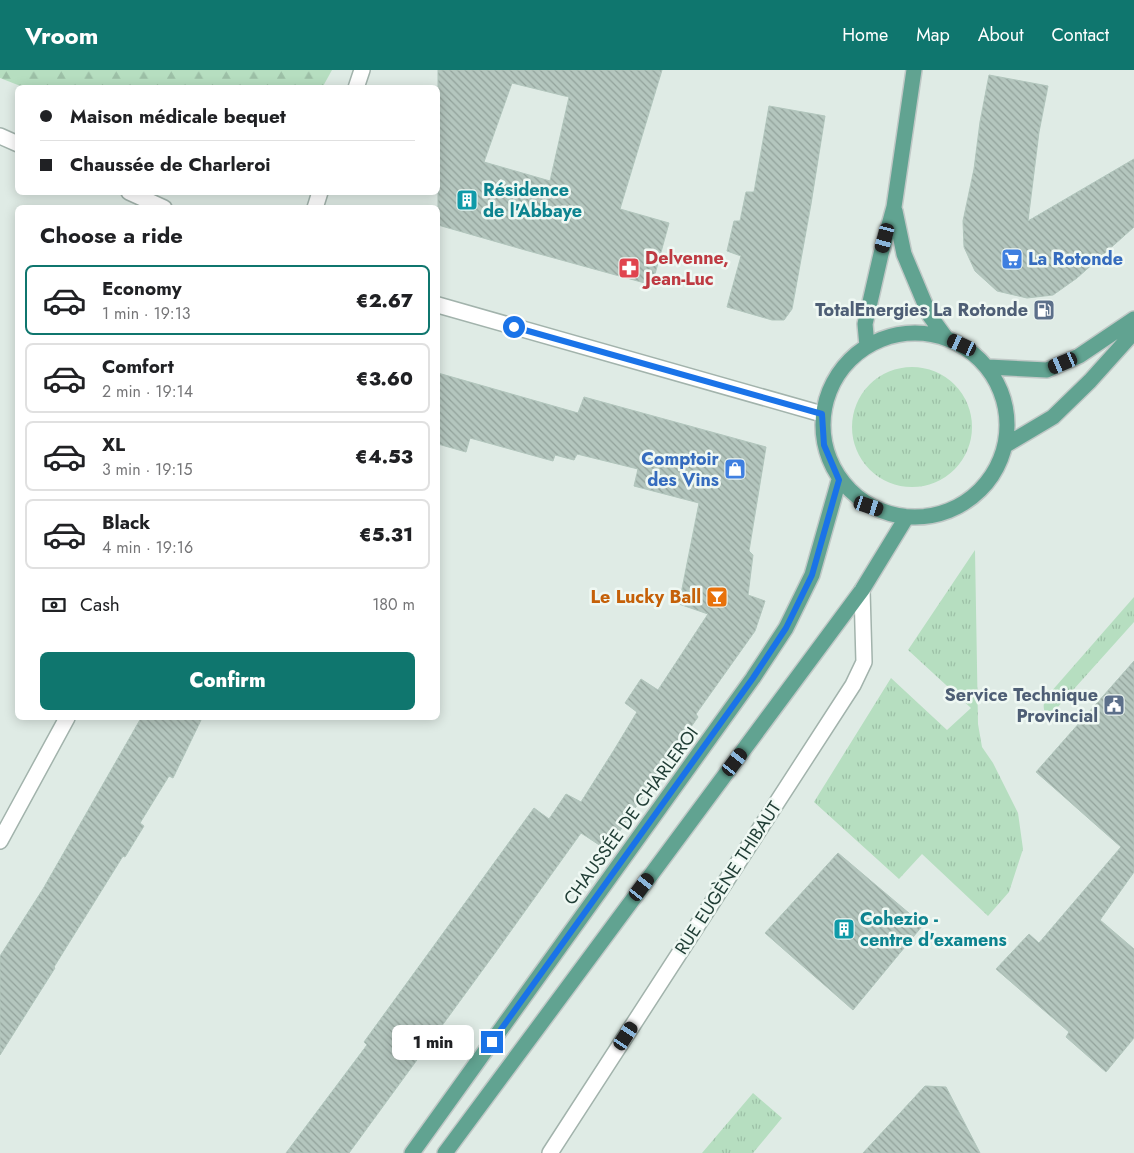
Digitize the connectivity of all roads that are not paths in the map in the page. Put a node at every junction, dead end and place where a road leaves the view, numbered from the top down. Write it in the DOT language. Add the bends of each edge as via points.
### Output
graph roads {
  1 [pos="362,70"];
  2 [pos="914,70"];
  3 [pos="357,85"];
  4 [pos="0,136"];
  5 [pos="15,143"];
  6 [pos="136,195"];
  7 [pos="157,205"];
  8 [pos="894,206"];
  9 [pos="440,306"];
  10 [pos="1134,319"];
  11 [pos="1134,332"];
  12 [pos="946,338"];
  13 [pos="867,346"];
  14 [pos="988,367"];
  15 [pos="822,414"];
  16 [pos="1006,446"];
  17 [pos="839,480"];
  18 [pos="906,518"];
  19 [pos="862,590"];
  20 [pos="66,720"];
  21 [pos="0,841"];
  22 [pos="412,1153"];
  23 [pos="445,1153"];
  24 [pos="550,1153"];
  1 -- 3 [label="street"];
  2 -- 8 [label="main road"];
  4 -- 5 [label="street"];
  6 -- 7 [label="street"];
  8 -- 12 [label="main road" via="904,254 930,316"];
  8 -- 13 [label="main road" via="865,324"];
  9 -- 15 [label="street"];
  10 -- 14 [label="main road" via="1079,356 1046,370"];
  11 -- 16 [label="main road" via="1053,417"];
  12 -- 13 [label="main road" via="920,333 892,335"];
  12 -- 14 [label="main road" via="962,345"];
  13 -- 15 [label="main road" via="845,364 830,387"];
  14 -- 16 [label="main road" via="1002,391 1008,418"];
  15 -- 17 [label="main road" via="824,445"];
  16 -- 18 [label="main road" via="1000,464 976,495 955,509 931,517"];
  17 -- 18 [label="main road" via="869,506"];
  17 -- 22 [label="main road, CHAUSSÉE DE CHARLEROI" via="812,575 786,628"];
  18 -- 19 [label="main road"];
  19 -- 23 [label="main road"];
  19 -- 24 [label="street, RUE EUGÈNE THIBAUT" via="864,662 853,685"];
  20 -- 21 [label="street"];
}
